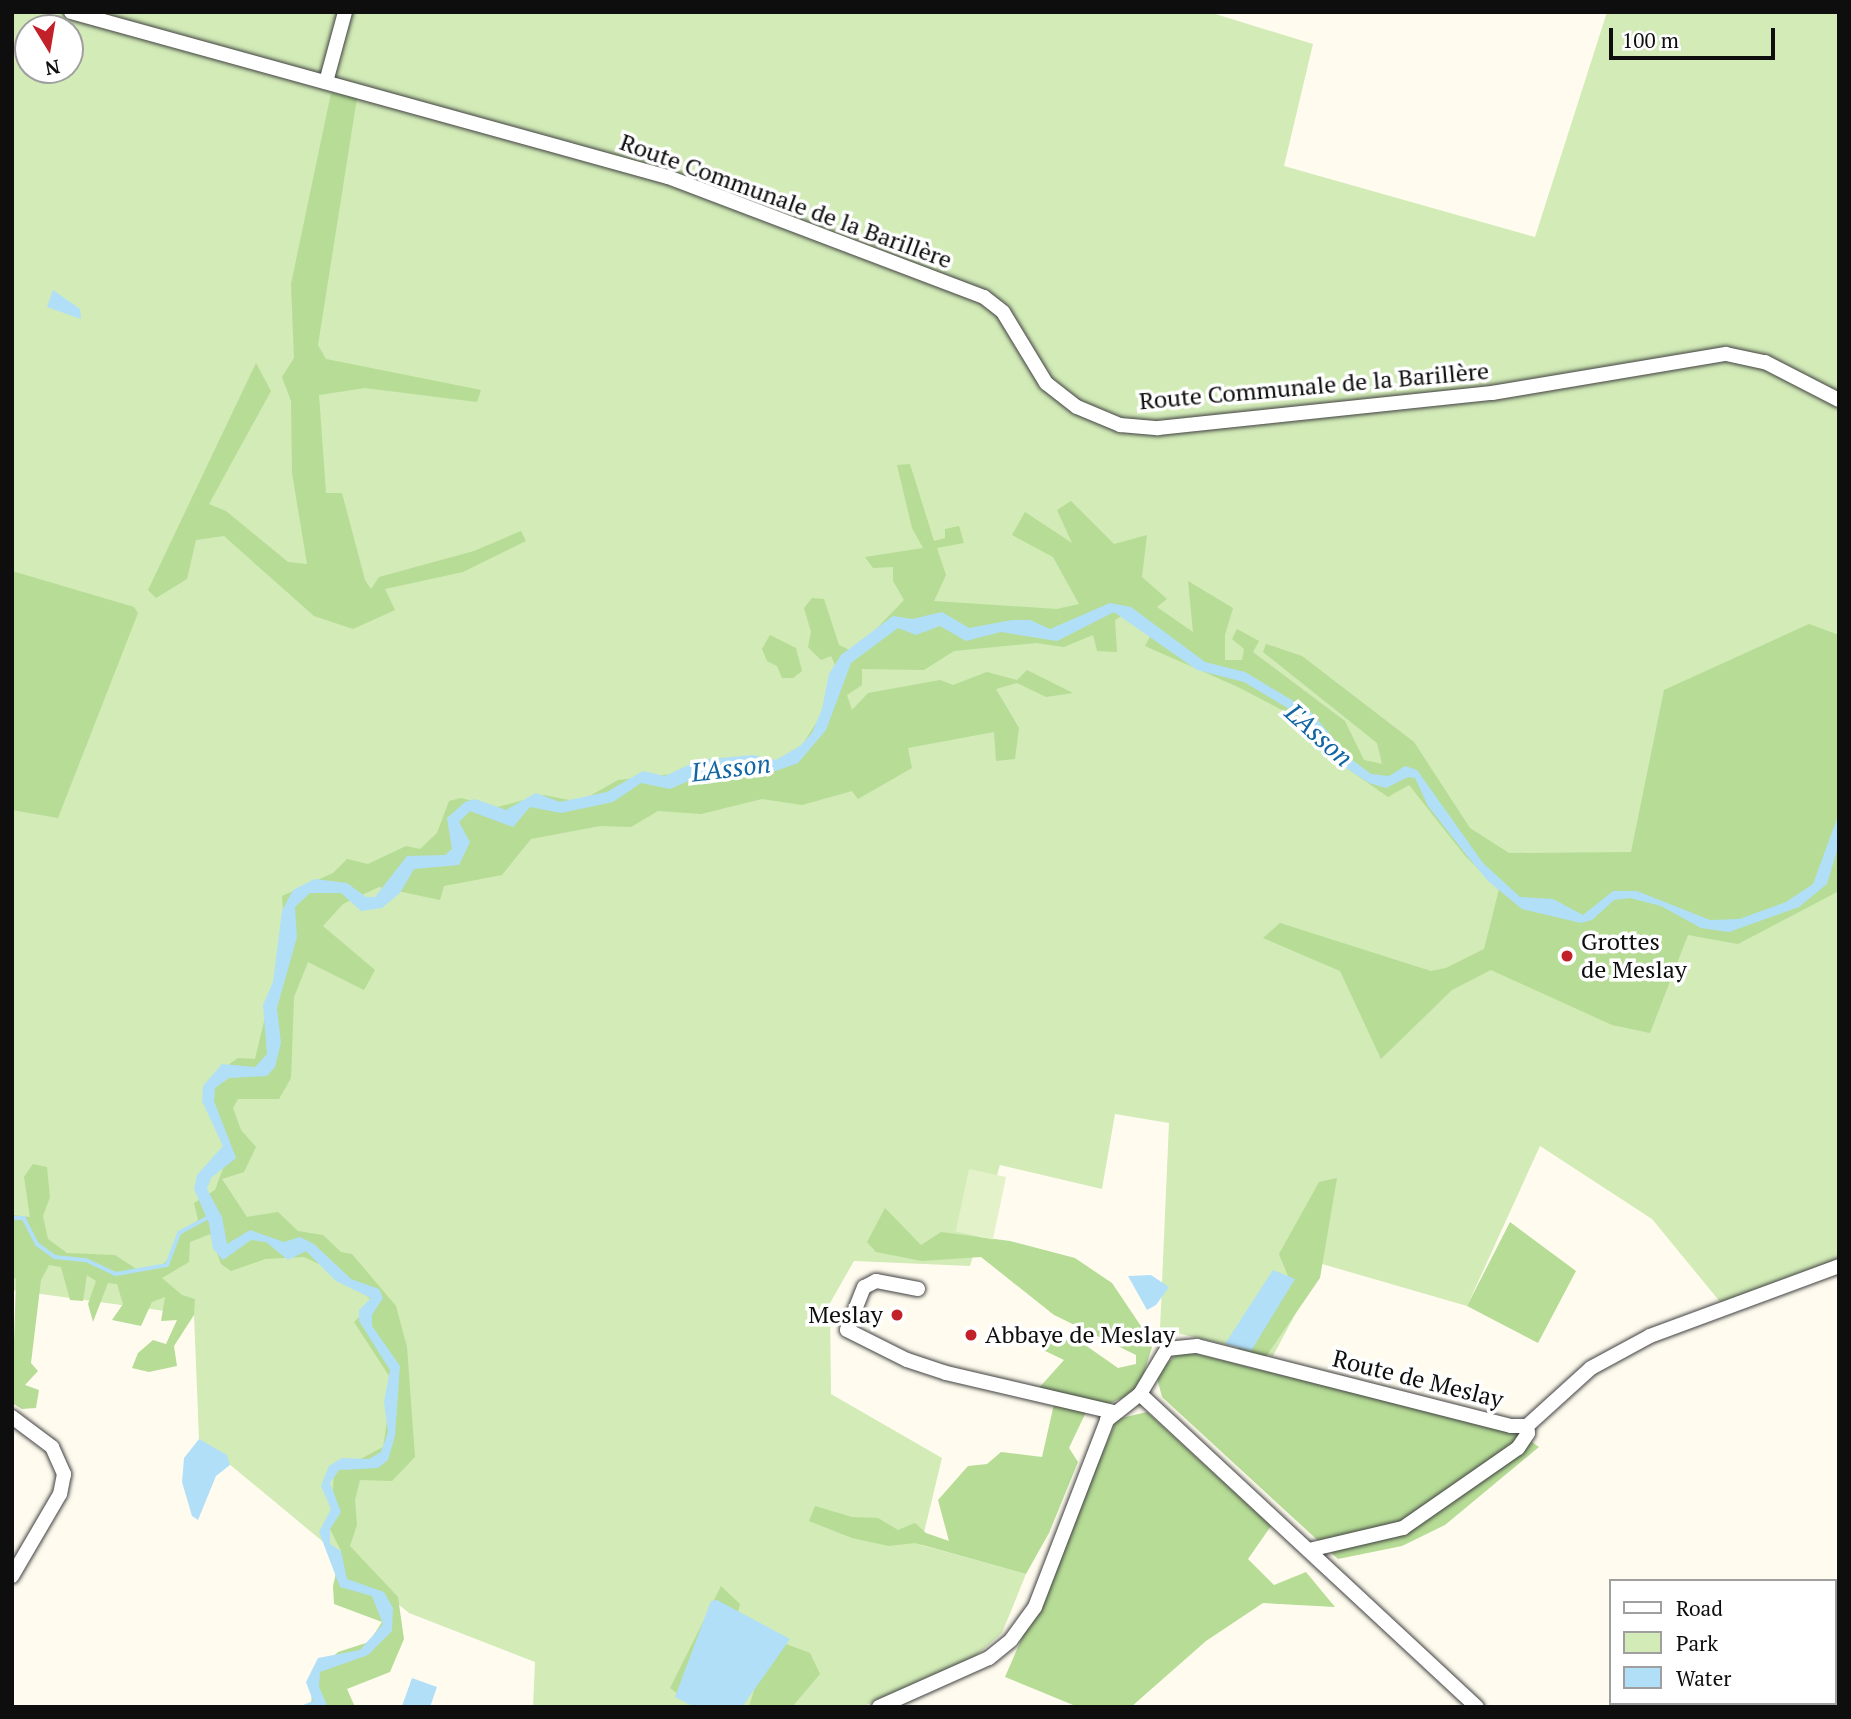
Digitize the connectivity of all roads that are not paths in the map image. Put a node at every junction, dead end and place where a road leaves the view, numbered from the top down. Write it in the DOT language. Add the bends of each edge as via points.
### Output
graph roads {
  1 [pos="71,12"];
  2 [pos="345,12"];
  3 [pos="326,82"];
  4 [pos="1839,400"];
  5 [pos="1839,1266"];
  6 [pos="918,1289"];
  7 [pos="1140,1394"];
  8 [pos="1114,1412"];
  9 [pos="12,1417"];
  10 [pos="1527,1426"];
  11 [pos="1309,1550"];
  12 [pos="12,1576"];
  13 [pos="879,1707"];
  14 [pos="1477,1707"];
  1 -- 3 [label="street, Route Communale de la Barillère"];
  2 -- 3 [label="street"];
  3 -- 4 [label="street, Route Communale de la Barillère" via="668,177 984,297 1003,312 1046,383 1077,407 1120,425 1158,428 1492,393 1726,354 1765,362"];
  5 -- 10 [label="street, Route de Meslay" via="1650,1336 1591,1368"];
  6 -- 8 [label="street" via="876,1281 864,1287 847,1330 907,1360 946,1373"];
  7 -- 8 [label="street"];
  7 -- 10 [label="street, Route de Meslay" via="1158,1358 1167,1349 1184,1345 1511,1426"];
  7 -- 11 [label="street"];
  8 -- 13 [label="street" via="1090,1455 1035,1607 1011,1640 989,1658"];
  9 -- 12 [label="street" via="52,1447 64,1474 61,1494"];
  10 -- 11 [label="street" via="1528,1433 1518,1448 1403,1528"];
  11 -- 14 [label="street"];
}
